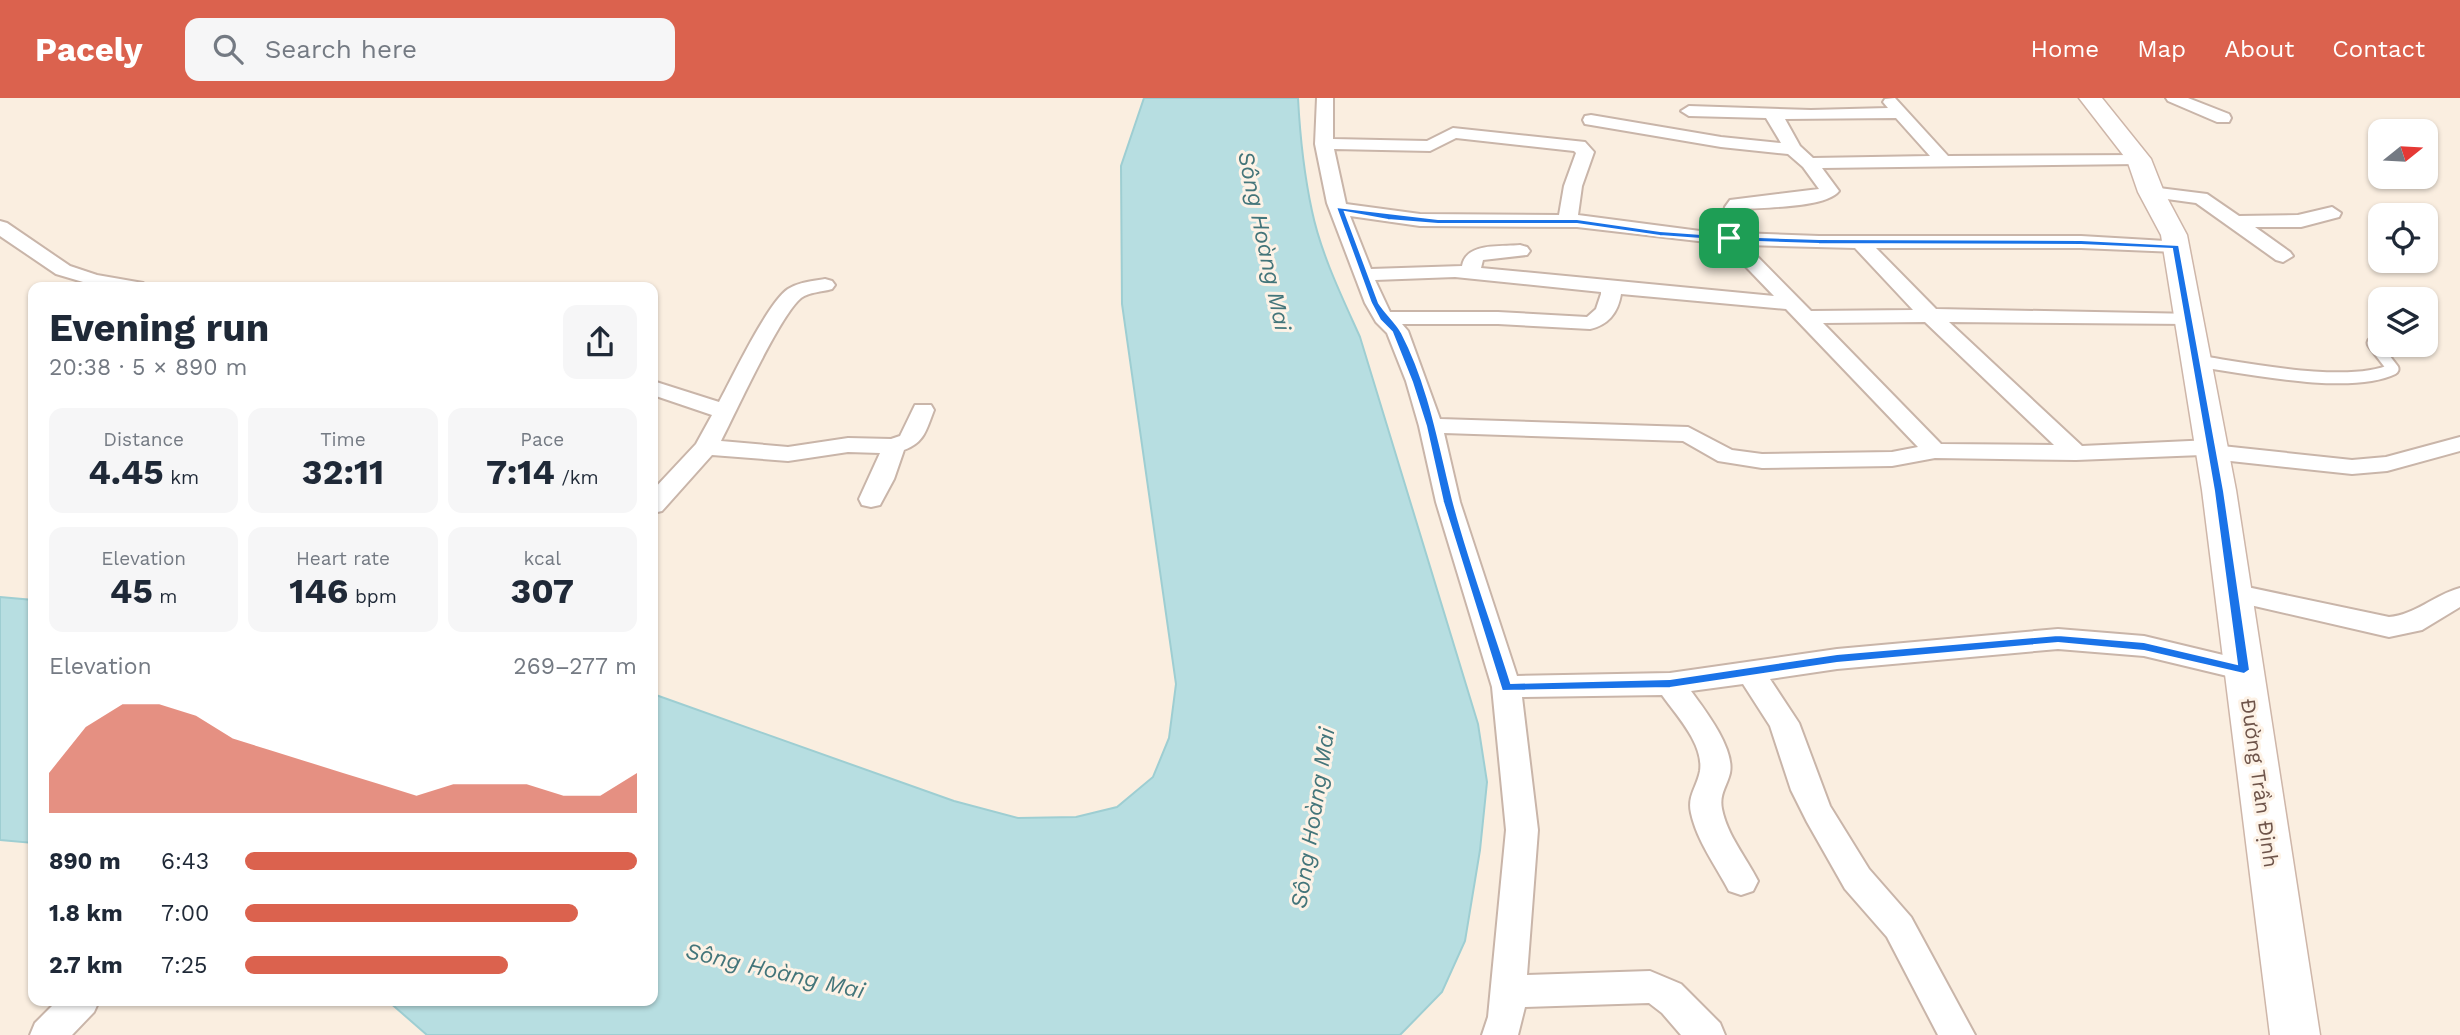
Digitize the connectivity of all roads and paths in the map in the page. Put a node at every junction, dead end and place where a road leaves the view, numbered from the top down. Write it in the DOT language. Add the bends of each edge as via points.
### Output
graph roads {
  1 [pos="1325,98"];
  2 [pos="1888,98"];
  3 [pos="2090,98"];
  4 [pos="2174,98"];
  5 [pos="1689,111"];
  6 [pos="1901,113"];
  7 [pos="1771,114"];
  8 [pos="2222,118"];
  9 [pos="1591,120"];
  10 [pos="1324,144"];
  11 [pos="1793,149"];
  12 [pos="2139,159"];
  13 [pos="1809,163"];
  14 [pos="1945,163"];
  15 [pos="2151,192"];
  16 [pos="1339,209"];
  17 [pos="2332,213"];
  18 [pos="1568,221"];
  19 [pos="2233,222"];
  20 [pos="0,227"];
  21 [pos="1729,238"];
  22 [pos="1859,242"];
  23 [pos="2176,246"];
  24 [pos="1520,251"];
  25 [pos="2283,256"];
  26 [pos="1470,272"];
  27 [pos="1363,275"];
  28 [pos="106,282"];
  29 [pos="825,285"];
  30 [pos="1611,288"];
  31 [pos="1796,310"];
  32 [pos="1931,316"];
  33 [pos="1383,318"];
  34 [pos="2189,318"];
  35 [pos="2383,357"];
  36 [pos="2196,360"];
  37 [pos="658,390"];
  38 [pos="923,410"];
  39 [pos="723,411"];
  40 [pos="1431,426"];
  41 [pos="2460,444"];
  42 [pos="894,446"];
  43 [pos="706,447"];
  44 [pos="2212,449"];
  45 [pos="1935,451"];
  46 [pos="2076,453"];
  47 [pos="871,499"];
  48 [pos="658,500"];
  49 [pos="2233,593"];
  50 [pos="2460,597"];
  51 [pos="2244,670"];
  52 [pos="1750,672"];
  53 [pos="1670,684"];
  54 [pos="1506,687"];
  55 [pos="1741,881"];
  56 [pos="1508,992"];
  57 [pos="76,1006"];
  58 [pos="48,1035"];
  59 [pos="1500,1035"];
  60 [pos="1707,1035"];
  61 [pos="1957,1035"];
  62 [pos="2295,1035"];
  1 -- 10 [label="street"];
  2 -- 6 [label="street"];
  3 -- 12 [label="main road, Đường Trần Định"];
  4 -- 8 [label="street"];
  5 -- 7 [label="street"];
  6 -- 7 [label="street"];
  6 -- 14 [label="street"];
  7 -- 11 [label="street"];
  9 -- 11 [label="street"];
  10 -- 16 [label="street"];
  10 -- 18 [label="street" via="1430,146 1453,134 1579,146 1585,152 1577,168"];
  11 -- 13 [label="street"];
  12 -- 14 [label="street"];
  12 -- 15 [label="main road, Đường Trần Định"];
  13 -- 14 [label="street"];
  13 -- 21 [label="street" via="1829,192 1737,204"];
  15 -- 19 [label="street" via="2197,197"];
  15 -- 23 [label="main road, Đường Trần Định"];
  16 -- 18 [label="street" via="1438,221"];
  16 -- 27 [label="street"];
  17 -- 19 [label="street" via="2301,221"];
  18 -- 21 [label="street"];
  19 -- 25 [label="street"];
  20 -- 28 [label="street" via="63,270"];
  21 -- 22 [label="street"];
  21 -- 31 [label="street"];
  22 -- 23 [label="street"];
  22 -- 32 [label="street"];
  23 -- 34 [label="main road, Đường Trần Định"];
  24 -- 26 [label="street" via="1478,255"];
  26 -- 27 [label="street"];
  26 -- 30 [label="street"];
  27 -- 33 [label="street"];
  29 -- 39 [label="street" via="792,295"];
  30 -- 31 [label="street"];
  30 -- 33 [label="street" via="1607,310 1590,323"];
  31 -- 32 [label="street"];
  31 -- 45 [label="street"];
  32 -- 34 [label="street"];
  32 -- 46 [label="street"];
  33 -- 40 [label="street" via="1397,331"];
  34 -- 36 [label="main road, Đường Trần Định"];
  35 -- 36 [label="lane" via="2393,369 2386,375 2365,378"];
  36 -- 44 [label="main road, Đường Trần Định"];
  37 -- 39 [label="street"];
  38 -- 42 [label="street" via="910,440"];
  39 -- 43 [label="street"];
  40 -- 45 [label="street" via="1677,433 1696,437 1726,456 1762,461 1892,459"];
  40 -- 54 [label="street" via="1448,502"];
  41 -- 44 [label="street" via="2386,464 2352,467"];
  42 -- 43 [label="street" via="848,445 788,454"];
  42 -- 47 [label="street"];
  43 -- 48 [label="street"];
  44 -- 46 [label="street"];
  44 -- 49 [label="main road, Đường Trần Định"];
  45 -- 46 [label="street"];
  49 -- 50 [label="street" via="2389,627 2409,627 2445,601"];
  49 -- 51 [label="main road, Đường Trần Định"];
  51 -- 52 [label="street" via="2144,646 2058,639 1837,659"];
  51 -- 62 [label="main road, Đường Trần Định"];
  52 -- 53 [label="street"];
  52 -- 61 [label="street" via="1784,723 1818,813 1857,879 1899,927"];
  53 -- 54 [label="street"];
  53 -- 55 [label="street" via="1715,760 1717,774 1705,803 1708,817"];
  54 -- 56 [label="street" via="1522,830"];
  56 -- 59 [label="street"];
  56 -- 60 [label="street" via="1650,987 1671,996 1687,1019"];
  57 -- 58 [label="street"];
}
